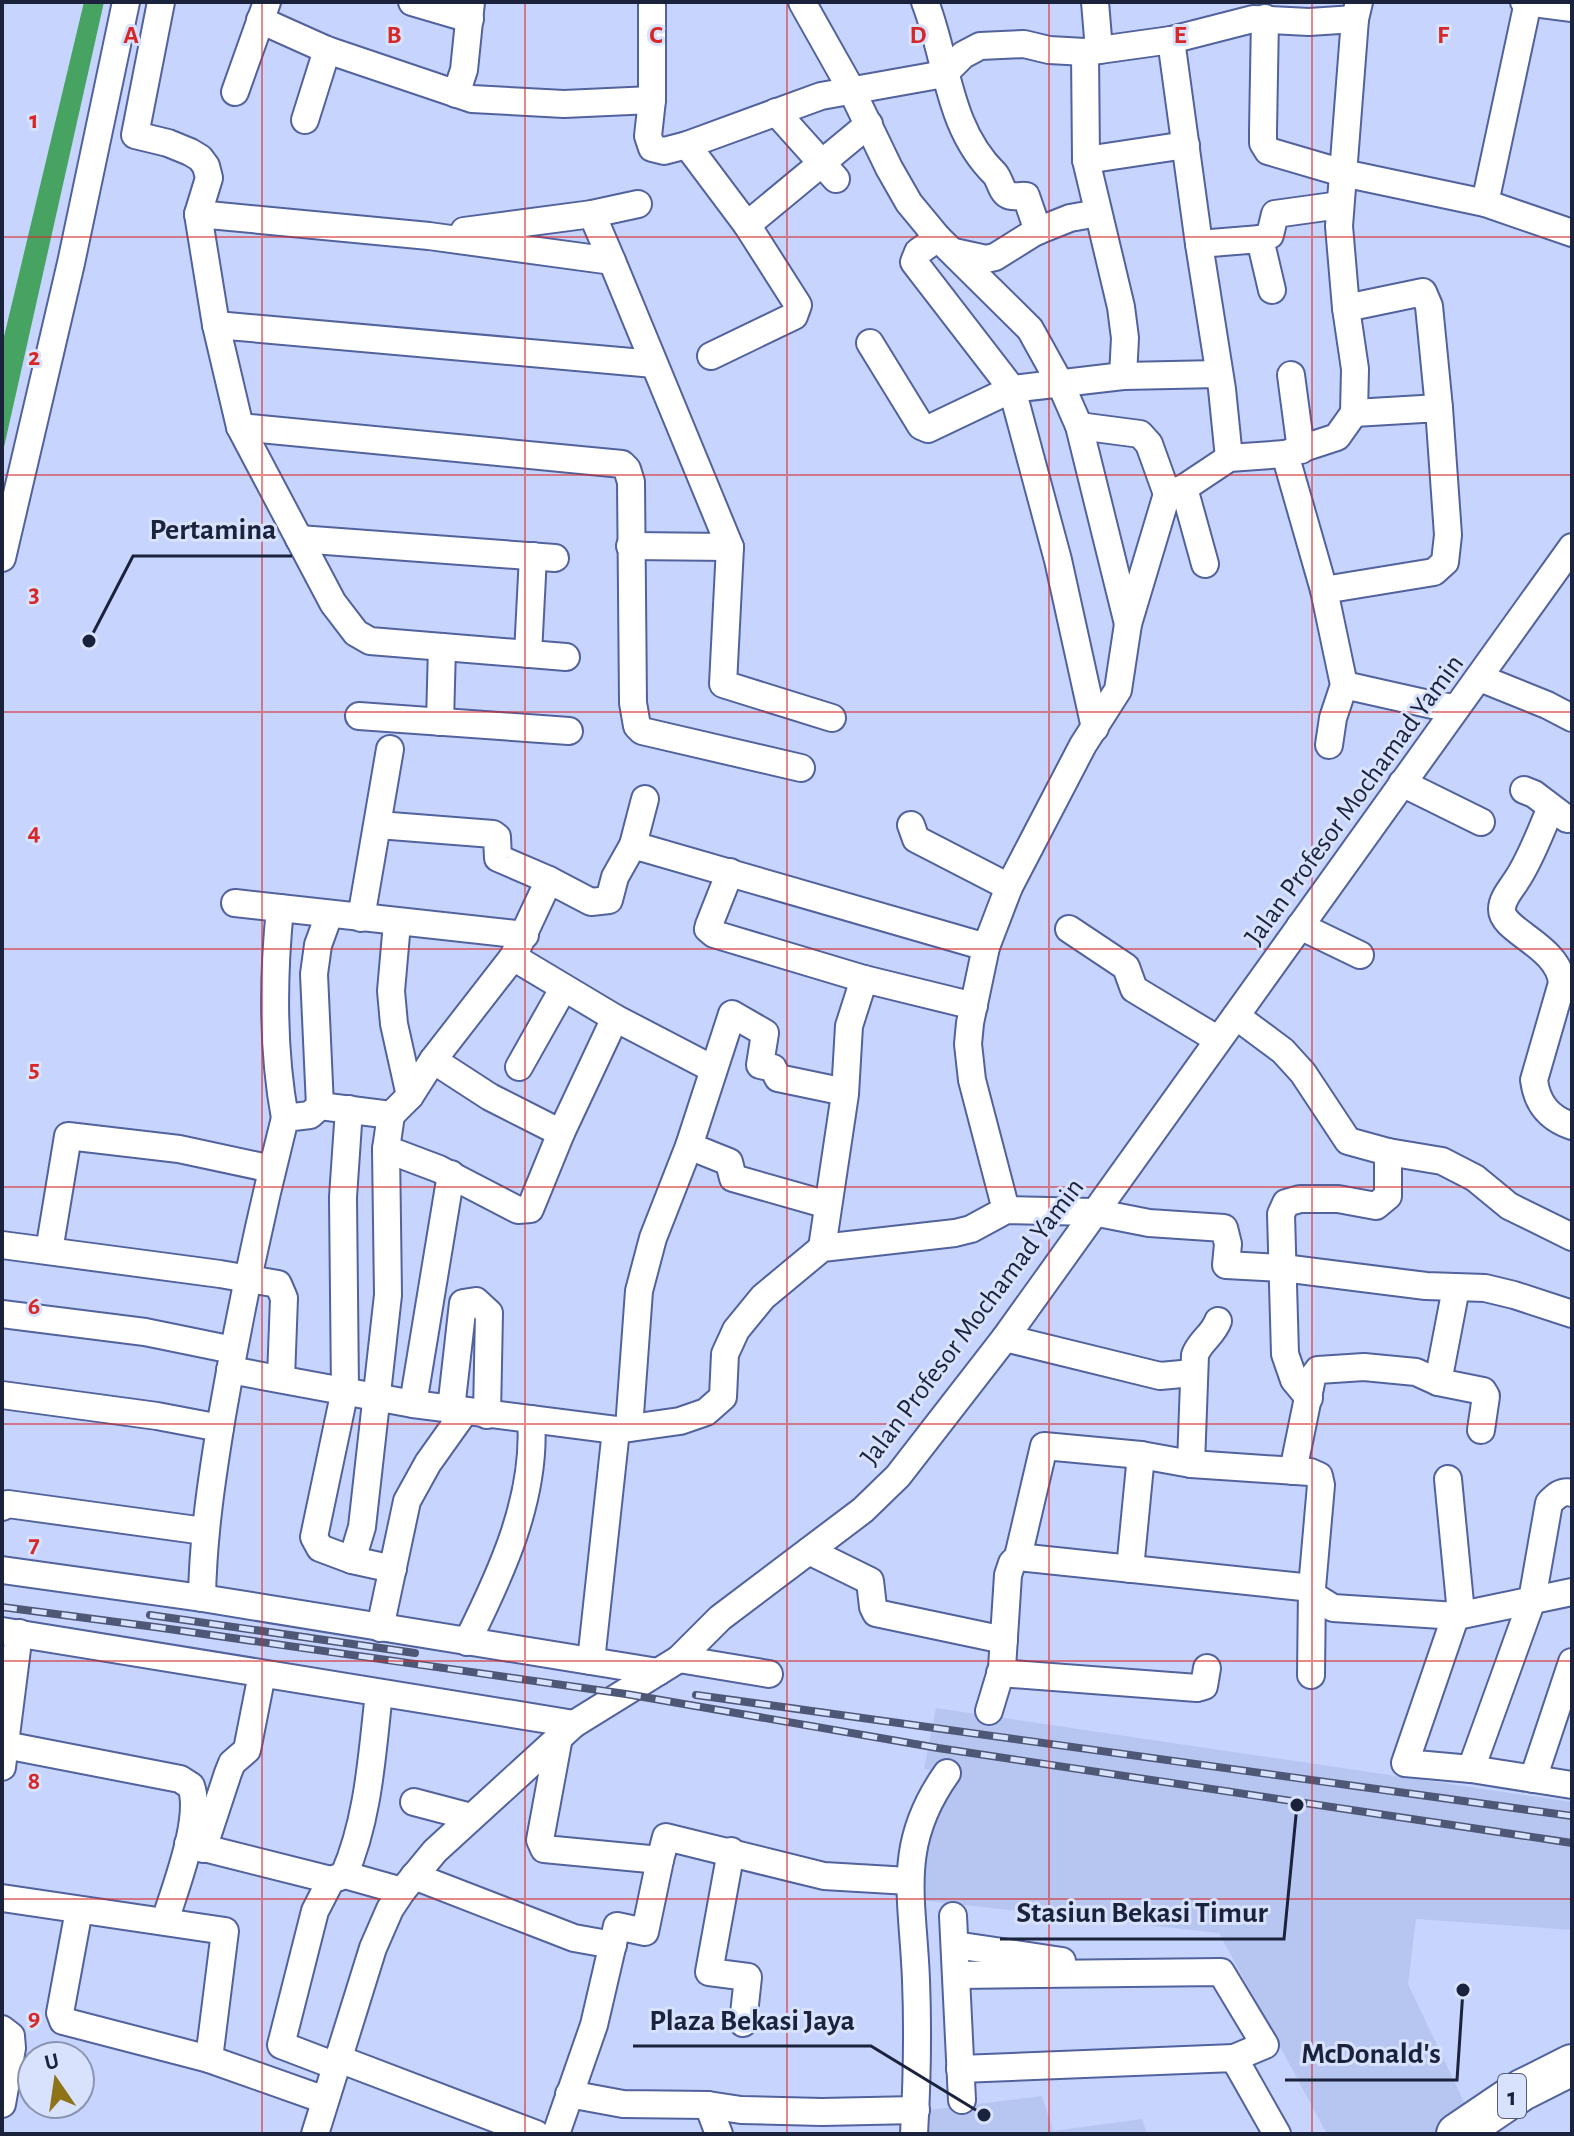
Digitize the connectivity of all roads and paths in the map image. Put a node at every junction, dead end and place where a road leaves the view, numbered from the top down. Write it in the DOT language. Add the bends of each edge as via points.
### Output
graph roads {
  1 [pos="126,2"];
  2 [pos="161,2"];
  3 [pos="412,2"];
  4 [pos="652,2"];
  5 [pos="802,2"];
  6 [pos="925,2"];
  7 [pos="1095,2"];
  8 [pos="1532,2"];
  9 [pos="1572,8"];
  10 [pos="1357,10"];
  11 [pos="264,11"];
  12 [pos="470,11"];
  13 [pos="1256,13"];
  14 [pos="1171,40"];
  15 [pos="327,50"];
  16 [pos="1092,51"];
  17 [pos="944,74"];
  18 [pos="851,89"];
  19 [pos="235,92"];
  20 [pos="456,94"];
  21 [pos="652,100"];
  22 [pos="776,112"];
  23 [pos="305,120"];
  24 [pos="869,124"];
  25 [pos="687,145"];
  26 [pos="1186,145"];
  27 [pos="1086,160"];
  28 [pos="830,172"];
  29 [pos="1343,173"];
  30 [pos="1485,203"];
  31 [pos="638,204"];
  32 [pos="1340,205"];
  33 [pos="1098,213"];
  34 [pos="198,214"];
  35 [pos="592,214"];
  36 [pos="747,225"];
  37 [pos="1038,231"];
  38 [pos="1572,233"];
  39 [pos="429,236"];
  40 [pos="1260,239"];
  41 [pos="1199,244"];
  42 [pos="946,245"];
  43 [pos="612,261"];
  44 [pos="1272,290"];
  45 [pos="1346,308"];
  46 [pos="216,325"];
  47 [pos="870,343"];
  48 [pos="711,356"];
  49 [pos="654,364"];
  50 [pos="1219,374"];
  51 [pos="1291,375"];
  52 [pos="1123,376"];
  53 [pos="1061,385"];
  54 [pos="1012,389"];
  55 [pos="1439,408"];
  56 [pos="1354,413"];
  57 [pos="1079,426"];
  58 [pos="240,427"];
  59 [pos="1293,452"];
  60 [pos="1229,458"];
  61 [pos="1175,491"];
  62 [pos="299,539"];
  63 [pos="630,546"];
  64 [pos="730,547"];
  65 [pos="1572,547"];
  66 [pos="3,549"];
  67 [pos="1205,564"];
  68 [pos="1324,590"];
  69 [pos="1128,624"];
  70 [pos="442,647"];
  71 [pos="528,654"];
  72 [pos="566,657"];
  73 [pos="1480,678"];
  74 [pos="1344,685"];
  75 [pos="1456,708"];
  76 [pos="359,716"];
  77 [pos="832,718"];
  78 [pos="1572,718"];
  79 [pos="440,722"];
  80 [pos="1095,728"];
  81 [pos="569,731"];
  82 [pos="1329,745"];
  83 [pos="390,749"];
  84 [pos="801,768"];
  85 [pos="1402,783"];
  86 [pos="1524,790"];
  87 [pos="645,799"];
  88 [pos="1562,813"];
  89 [pos="1481,822"];
  90 [pos="378,825"];
  91 [pos="911,825"];
  92 [pos="633,845"];
  93 [pos="730,872"];
  94 [pos="549,880"];
  95 [pos="1009,887"];
  96 [pos="235,903"];
  97 [pos="280,908"];
  98 [pos="329,915"];
  99 [pos="361,918"];
  100 [pos="397,923"];
  101 [pos="1300,926"];
  102 [pos="1069,929"];
  103 [pos="519,946"];
  104 [pos="986,947"];
  105 [pos="1360,955"];
  106 [pos="864,979"];
  107 [pos="563,989"];
  108 [pos="974,1006"];
  109 [pos="1236,1016"];
  110 [pos="615,1018"];
  111 [pos="1217,1039"];
  112 [pos="433,1060"];
  113 [pos="519,1067"];
  114 [pos="713,1069"];
  115 [pos="845,1092"];
  116 [pos="410,1096"];
  117 [pos="320,1106"];
  118 [pos="349,1109"];
  119 [pos="391,1115"];
  120 [pos="285,1118"];
  121 [pos="1572,1126"];
  122 [pos="561,1133"];
  123 [pos="689,1146"];
  124 [pos="386,1149"];
  125 [pos="1388,1152"];
  126 [pos="272,1169"];
  127 [pos="451,1174"];
  128 [pos="828,1205"];
  129 [pos="1006,1210"];
  130 [pos="1093,1212"];
  131 [pos="1570,1229"];
  132 [pos="2,1245"];
  133 [pos="822,1248"];
  134 [pos="49,1251"];
  135 [pos="1283,1268"];
  136 [pos="247,1279"];
  137 [pos="1456,1288"];
  138 [pos="2,1314"];
  139 [pos="1572,1314"];
  140 [pos="1218,1321"];
  141 [pos="1005,1338"];
  142 [pos="232,1360"];
  143 [pos="1193,1373"];
  144 [pos="281,1378"];
  145 [pos="1438,1382"];
  146 [pos="345,1390"];
  147 [pos="2,1395"];
  148 [pos="375,1398"];
  149 [pos="1309,1398"];
  150 [pos="413,1404"];
  151 [pos="468,1411"];
  152 [pos="531,1419"];
  153 [pos="220,1428"];
  154 [pos="623,1429"];
  155 [pos="1481,1430"];
  156 [pos="1141,1455"];
  157 [pos="1191,1464"];
  158 [pos="1293,1471"];
  159 [pos="1448,1479"];
  160 [pos="1570,1485"];
  161 [pos="2,1507"];
  162 [pos="204,1531"];
  163 [pos="809,1551"];
  164 [pos="1018,1557"];
  165 [pos="352,1560"];
  166 [pos="393,1569"];
  167 [pos="1130,1569"];
  168 [pos="2,1570"];
  169 [pos="1312,1592"];
  170 [pos="1572,1592"];
  171 [pos="202,1598"];
  172 [pos="1532,1600"];
  173 [pos="1457,1616"];
  174 [pos="380,1628"];
  175 [pos="11,1632"];
  176 [pos="1004,1640"];
  177 [pos="467,1642"];
  178 [pos="591,1661"];
  179 [pos="1572,1662"];
  180 [pos="668,1666"];
  181 [pos="1207,1668"];
  182 [pos="1000,1673"];
  183 [pos="262,1674"];
  184 [pos="769,1674"];
  185 [pos="1311,1675"];
  186 [pos="379,1693"];
  187 [pos="989,1711"];
  188 [pos="566,1731"];
  189 [pos="4,1756"];
  190 [pos="1471,1769"];
  191 [pos="947,1773"];
  192 [pos="1533,1779"];
  193 [pos="1572,1785"];
  194 [pos="414,1802"];
  195 [pos="471,1817"];
  196 [pos="196,1846"];
  197 [pos="731,1851"];
  198 [pos="660,1860"];
  199 [pos="338,1877"];
  200 [pos="909,1881"];
  201 [pos="408,1884"];
  202 [pos="2,1898"];
  203 [pos="79,1910"];
  204 [pos="953,1916"];
  205 [pos="165,1921"];
  206 [pos="613,1945"];
  207 [pos="955,1945"];
  208 [pos="1140,1973"];
  209 [pos="956,1975"];
  210 [pos="743,2023"];
  211 [pos="2,2029"];
  212 [pos="1234,2058"];
  213 [pos="209,2059"];
  214 [pos="338,2063"];
  215 [pos="1572,2065"];
  216 [pos="960,2069"];
  217 [pos="1572,2086"];
  218 [pos="569,2094"];
  219 [pos="325,2100"];
  220 [pos="962,2100"];
  221 [pos="2,2104"];
  222 [pos="708,2105"];
  223 [pos="915,2122"];
  224 [pos="1472,2132"];
  225 [pos="315,2134"];
  226 [pos="536,2134"];
  227 [pos="556,2134"];
  228 [pos="719,2134"];
  229 [pos="1277,2134"];
  1 -- 66 [label="street"];
  2 -- 34 [label="street" via="135,135 200,158 209,178"];
  3 -- 12 [label="street"];
  4 -- 21 [label="street"];
  5 -- 18 [label="street"];
  6 -- 17 [label="street"];
  7 -- 16 [label="street"];
  8 -- 9 [label="street"];
  8 -- 30 [label="street"];
  10 -- 13 [label="street" via="1309,22"];
  10 -- 29 [label="street"];
  11 -- 15 [label="street"];
  11 -- 19 [label="street"];
  12 -- 20 [label="street"];
  13 -- 14 [label="street"];
  13 -- 29 [label="street" via="1265,148"];
  14 -- 16 [label="street"];
  14 -- 26 [label="street"];
  15 -- 20 [label="street"];
  15 -- 23 [label="street"];
  16 -- 17 [label="street" via="980,46"];
  16 -- 27 [label="street"];
  17 -- 18 [label="street"];
  17 -- 37 [label="street" via="971,146 1005,193 1026,196"];
  18 -- 22 [label="street"];
  18 -- 24 [label="street"];
  20 -- 21 [label="street" via="550,103"];
  21 -- 25 [label="street" via="649,145 664,151"];
  22 -- 25 [label="street"];
  22 -- 28 [label="street"];
  24 -- 28 [label="street"];
  24 -- 42 [label="street" via="909,203"];
  25 -- 36 [label="street"];
  26 -- 27 [label="street"];
  26 -- 41 [label="street"];
  27 -- 33 [label="street"];
  28 -- 36 [label="street"];
  29 -- 30 [label="street"];
  29 -- 32 [label="street"];
  30 -- 38 [label="street"];
  31 -- 35 [label="street"];
  32 -- 40 [label="street" via="1275,214 1270,235"];
  32 -- 45 [label="street"];
  33 -- 37 [label="street"];
  33 -- 52 [label="street" via="1121,307"];
  34 -- 39 [label="street"];
  34 -- 46 [label="street"];
  35 -- 39 [label="street"];
  35 -- 43 [label="street"];
  36 -- 48 [label="street" via="798,309 794,316"];
  37 -- 42 [label="street" via="986,259"];
  39 -- 43 [label="street"];
  40 -- 41 [label="street"];
  40 -- 44 [label="street"];
  41 -- 50 [label="street"];
  42 -- 53 [label="street" via="1030,329"];
  42 -- 54 [label="street" via="914,256 915,268"];
  43 -- 49 [label="street"];
  45 -- 55 [label="street" via="1423,292 1429,306"];
  45 -- 56 [label="street" via="1355,369"];
  46 -- 49 [label="street"];
  46 -- 58 [label="street"];
  47 -- 54 [label="street" via="923,428"];
  49 -- 64 [label="street"];
  50 -- 52 [label="street"];
  50 -- 60 [label="street"];
  51 -- 59 [label="street"];
  52 -- 53 [label="street"];
  53 -- 54 [label="street"];
  53 -- 57 [label="street"];
  54 -- 80 [label="street" via="1058,560"];
  55 -- 56 [label="street"];
  55 -- 68 [label="street" via="1448,535 1445,562 1434,572"];
  56 -- 59 [label="street" via="1337,437"];
  57 -- 61 [label="street" via="1140,434"];
  57 -- 69 [label="street"];
  58 -- 62 [label="street"];
  58 -- 63 [label="street" via="622,464 631,482"];
  59 -- 60 [label="street"];
  59 -- 68 [label="street"];
  60 -- 61 [label="street"];
  61 -- 67 [label="street"];
  61 -- 69 [label="street"];
  62 -- 70 [label="street" via="333,603 356,633 370,641"];
  62 -- 71 [label="street" via="544,557"];
  63 -- 64 [label="street"];
  63 -- 84 [label="street" via="633,703 639,728"];
  64 -- 77 [label="street" via="723,684"];
  65 -- 73 [label="street, Jalan Profesor Mochamad Yamin"];
  68 -- 74 [label="street"];
  69 -- 80 [label="street" via="1118,690"];
  70 -- 71 [label="street"];
  70 -- 79 [label="street"];
  71 -- 72 [label="street"];
  73 -- 75 [label="street, Jalan Profesor Mochamad Yamin"];
  73 -- 78 [label="street"];
  74 -- 75 [label="street"];
  74 -- 82 [label="street"];
  75 -- 85 [label="street, Jalan Profesor Mochamad Yamin"];
  76 -- 79 [label="street"];
  79 -- 81 [label="street"];
  80 -- 95 [label="street"];
  83 -- 90 [label="street"];
  85 -- 89 [label="street"];
  85 -- 101 [label="street, Jalan Profesor Mochamad Yamin"];
  86 -- 88 [label="street"];
  87 -- 92 [label="street"];
  88 -- 121 [label="street" via="1502,910 1504,919 1541,947 1561,972 1534,1080 1536,1093 1554,1120"];
  90 -- 94 [label="street" via="493,834 498,858"];
  90 -- 99 [label="street"];
  91 -- 95 [label="street" via="916,839"];
  92 -- 93 [label="street"];
  92 -- 94 [label="street" via="609,900 591,902"];
  93 -- 104 [label="street"];
  93 -- 106 [label="street" via="709,931"];
  94 -- 103 [label="street"];
  95 -- 104 [label="street"];
  96 -- 97 [label="street"];
  97 -- 98 [label="street"];
  97 -- 120 [label="street" via="274,966 278,1081"];
  98 -- 99 [label="street"];
  98 -- 117 [label="street" via="314,974"];
  99 -- 100 [label="street"];
  100 -- 103 [label="street"];
  100 -- 116 [label="street" via="391,991"];
  101 -- 105 [label="street"];
  101 -- 109 [label="street, Jalan Profesor Mochamad Yamin"];
  102 -- 111 [label="street" via="1126,967 1137,992"];
  103 -- 107 [label="street"];
  103 -- 112 [label="street"];
  104 -- 108 [label="street"];
  106 -- 108 [label="street"];
  106 -- 115 [label="street" via="849,1026"];
  107 -- 110 [label="street"];
  107 -- 113 [label="street"];
  108 -- 129 [label="street" via="968,1044 972,1080"];
  109 -- 111 [label="street, Jalan Profesor Mochamad Yamin"];
  109 -- 125 [label="street" via="1303,1073 1348,1141"];
  110 -- 114 [label="street"];
  110 -- 122 [label="street"];
  111 -- 130 [label="street, Jalan Profesor Mochamad Yamin"];
  112 -- 116 [label="street"];
  112 -- 122 [label="street"];
  114 -- 115 [label="street" via="734,1014 765,1033 760,1065 773,1068 778,1078"];
  114 -- 123 [label="street"];
  115 -- 128 [label="street"];
  116 -- 119 [label="street"];
  117 -- 118 [label="street"];
  117 -- 120 [label="street" via="310,1115"];
  118 -- 119 [label="street"];
  118 -- 146 [label="street" via="343,1197"];
  119 -- 124 [label="street"];
  120 -- 126 [label="street"];
  122 -- 127 [label="street" via="527,1211"];
  123 -- 128 [label="street" via="729,1162 733,1178"];
  123 -- 154 [label="street" via="653,1238 639,1291"];
  124 -- 127 [label="street"];
  124 -- 148 [label="street" via="388,1295"];
  125 -- 131 [label="street" via="1442,1161 1475,1178 1509,1206"];
  125 -- 135 [label="street" via="1388,1196 1382,1203 1318,1198 1286,1203 1279,1235"];
  126 -- 134 [label="street" via="179,1149 68,1136"];
  126 -- 136 [label="street"];
  127 -- 150 [label="street"];
  128 -- 133 [label="street"];
  129 -- 130 [label="street"];
  129 -- 133 [label="street" via="955,1233"];
  130 -- 135 [label="street" via="1149,1223 1224,1228 1226,1265"];
  130 -- 141 [label="street, Jalan Profesor Mochamad Yamin"];
  132 -- 134 [label="street"];
  133 -- 154 [label="street" via="763,1297 736,1330 725,1354 723,1397 716,1405 680,1421"];
  134 -- 136 [label="street"];
  135 -- 137 [label="street"];
  135 -- 149 [label="street" via="1285,1354 1294,1380"];
  136 -- 142 [label="street"];
  136 -- 144 [label="street" via="278,1284 283,1293"];
  137 -- 139 [label="street" via="1485,1288"];
  137 -- 145 [label="street"];
  138 -- 142 [label="street" via="145,1332"];
  140 -- 143 [label="street" via="1198,1347"];
  141 -- 143 [label="street" via="1150,1374"];
  141 -- 163 [label="street, Jalan Profesor Mochamad Yamin" via="889,1486"];
  142 -- 144 [label="street"];
  142 -- 153 [label="street"];
  143 -- 157 [label="street"];
  144 -- 146 [label="street"];
  145 -- 149 [label="street" via="1416,1372 1334,1367 1314,1374"];
  145 -- 155 [label="street" via="1483,1391"];
  146 -- 148 [label="street"];
  146 -- 165 [label="street" via="314,1537 320,1548"];
  147 -- 153 [label="street"];
  148 -- 150 [label="street"];
  148 -- 165 [label="street" via="362,1527"];
  149 -- 158 [label="street"];
  150 -- 151 [label="street"];
  151 -- 152 [label="street"];
  151 -- 166 [label="street" via="407,1501"];
  152 -- 154 [label="street"];
  152 -- 177 [label="street" via="531,1464 516,1529"];
  153 -- 162 [label="street"];
  154 -- 178 [label="street"];
  156 -- 157 [label="street"];
  156 -- 164 [label="street" via="1044,1446"];
  156 -- 167 [label="street"];
  157 -- 158 [label="street"];
  158 -- 169 [label="street" via="1319,1476 1321,1485"];
  159 -- 173 [label="street"];
  160 -- 172 [label="street" via="1549,1503"];
  161 -- 162 [label="street"];
  162 -- 171 [label="street"];
  163 -- 176 [label="street" via="870,1581 876,1613"];
  163 -- 180 [label="street, Jalan Profesor Mochamad Yamin" via="720,1618"];
  164 -- 167 [label="street"];
  164 -- 176 [label="street" via="1008,1575"];
  165 -- 166 [label="street"];
  166 -- 174 [label="street"];
  167 -- 169 [label="street"];
  168 -- 171 [label="street"];
  169 -- 173 [label="street" via="1333,1608"];
  169 -- 185 [label="street"];
  170 -- 172 [label="street"];
  171 -- 174 [label="street"];
  172 -- 173 [label="street"];
  172 -- 190 [label="street"];
  173 -- 190 [label="street" via="1405,1763"];
  174 -- 177 [label="street"];
  175 -- 183 [label="street"];
  175 -- 189 [label="street"];
  176 -- 182 [label="street"];
  177 -- 178 [label="street"];
  178 -- 180 [label="street"];
  179 -- 192 [label="street"];
  180 -- 184 [label="street"];
  180 -- 188 [label="street, Jalan Profesor Mochamad Yamin"];
  181 -- 182 [label="street" via="1204,1686 1197,1688"];
  182 -- 187 [label="street"];
  183 -- 186 [label="street"];
  183 -- 196 [label="street" via="247,1750 232,1763"];
  186 -- 188 [label="street"];
  186 -- 199 [label="street" via="357,1839"];
  188 -- 195 [label="street, Jalan Profesor Mochamad Yamin"];
  188 -- 198 [label="street" via="542,1847"];
  189 -- 196 [label="street" via="186,1781 194,1804"];
  190 -- 192 [label="street"];
  191 -- 200 [label="street" via="918,1827"];
  192 -- 193 [label="street"];
  194 -- 195 [label="street"];
  195 -- 201 [label="street, Jalan Profesor Mochamad Yamin"];
  196 -- 199 [label="street"];
  196 -- 205 [label="street"];
  197 -- 198 [label="street" via="666,1837"];
  197 -- 200 [label="street" via="824,1876"];
  197 -- 210 [label="street" via="709,1972 748,1977"];
  198 -- 206 [label="street" via="645,1932 617,1926"];
  199 -- 201 [label="street"];
  199 -- 214 [label="street" via="315,1911 280,2041"];
  200 -- 223 [label="street" via="916,1978"];
  201 -- 206 [label="street" via="574,1938"];
  201 -- 214 [label="street, Jalan Profesor Mochamad Yamin" via="373,1948"];
  202 -- 203 [label="street"];
  203 -- 205 [label="street"];
  203 -- 213 [label="street" via="60,2013 63,2021"];
  204 -- 207 [label="street"];
  205 -- 213 [label="street" via="225,1931"];
  206 -- 218 [label="street" via="594,2025"];
  207 -- 208 [label="street"];
  207 -- 209 [label="street"];
  208 -- 209 [label="street"];
  208 -- 212 [label="street" via="1221,1972 1265,2045"];
  209 -- 216 [label="street"];
  211 -- 221 [label="street" via="12,2042"];
  212 -- 216 [label="street"];
  212 -- 229 [label="street"];
  213 -- 219 [label="street"];
  214 -- 219 [label="street, Jalan Profesor Mochamad Yamin"];
  214 -- 226 [label="street"];
  215 -- 224 [label="highway, 1" via="1522,2090"];
  216 -- 220 [label="street"];
  217 -- 224 [label="highway, 1"];
  218 -- 222 [label="street" via="623,2104"];
  218 -- 227 [label="street"];
  219 -- 225 [label="street, Jalan Profesor Mochamad Yamin"];
  222 -- 223 [label="street"];
  222 -- 228 [label="street"];
}
